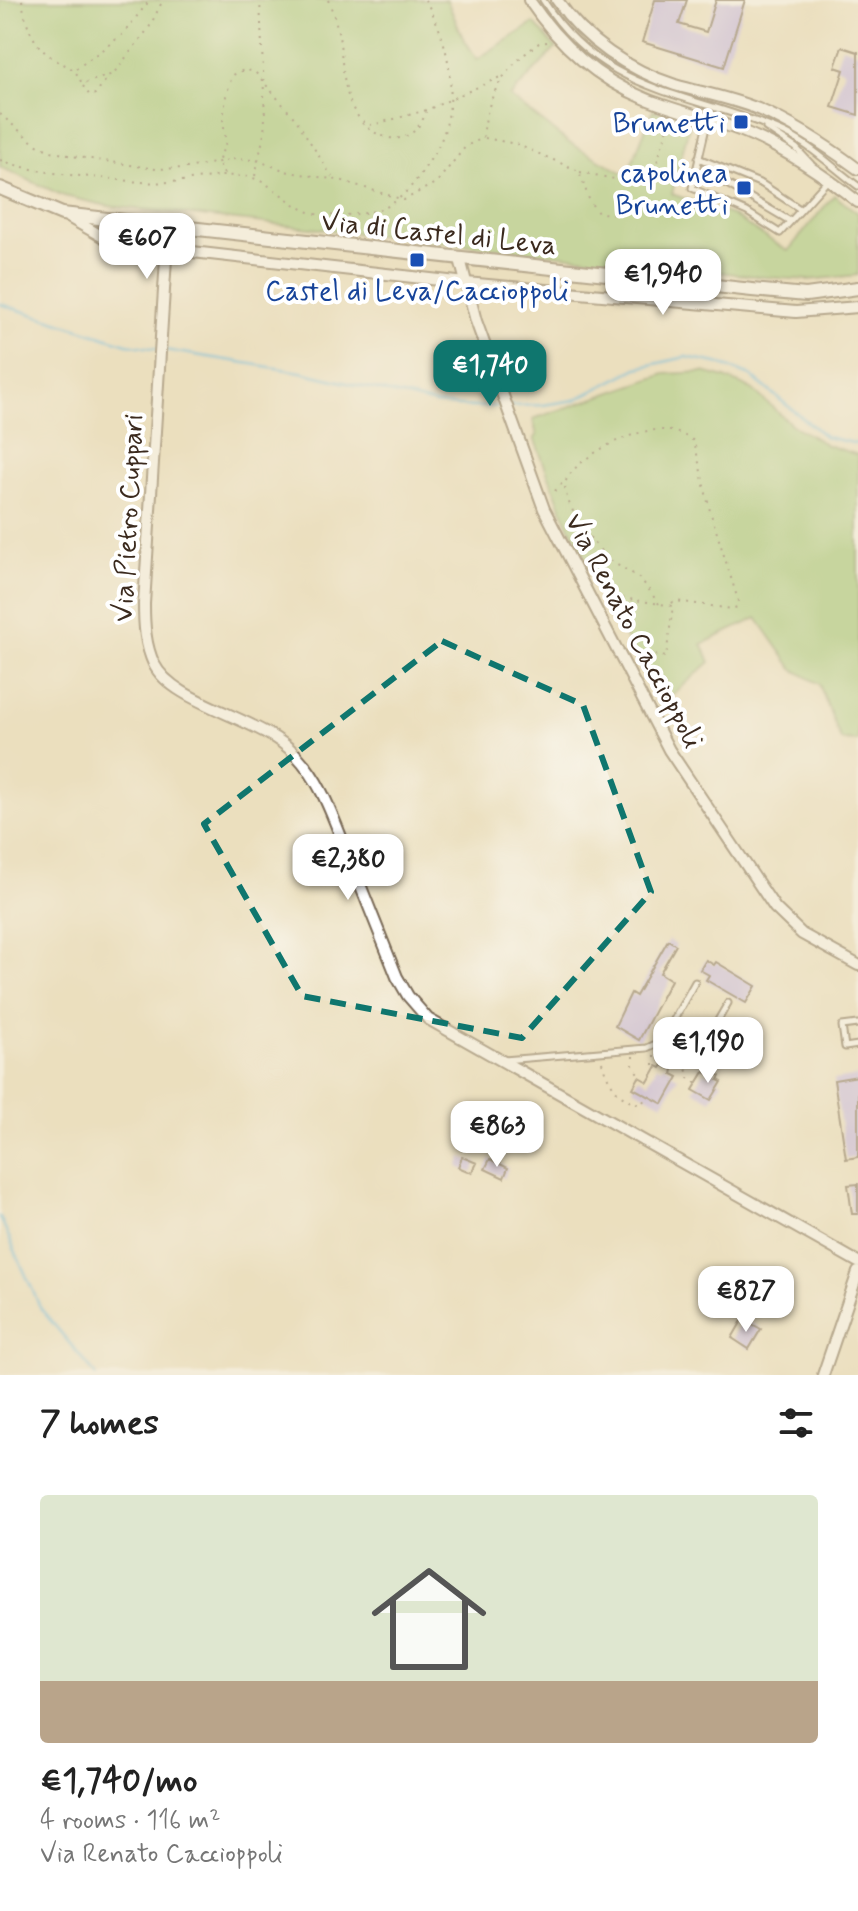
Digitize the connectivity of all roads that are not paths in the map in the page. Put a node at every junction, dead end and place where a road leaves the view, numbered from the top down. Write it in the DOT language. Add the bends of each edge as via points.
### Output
graph roads {
  1 [pos="529,0"];
  2 [pos="543,0"];
  3 [pos="557,0"];
  4 [pos="708,119"];
  5 [pos="755,121"];
  6 [pos="698,158"];
  7 [pos="858,169"];
  8 [pos="815,170"];
  9 [pos="694,174"];
  10 [pos="828,180"];
  11 [pos="858,186"];
  12 [pos="0,188"];
  13 [pos="858,202"];
  14 [pos="800,209"];
  15 [pos="62,214"];
  16 [pos="790,221"];
  17 [pos="168,227"];
  18 [pos="166,249"];
  19 [pos="460,259"];
  20 [pos="466,283"];
  21 [pos="858,288"];
  22 [pos="858,307"];
  23 [pos="858,965"];
  24 [pos="695,982"];
  25 [pos="728,1003"];
  26 [pos="858,1024"];
  27 [pos="662,1041"];
  28 [pos="858,1045"];
  29 [pos="499,1060"];
  30 [pos="858,1262"];
  31 [pos="858,1272"];
  32 [pos="823,1375"];
  1 -- 4 [label="street" via="543,23 583,62 627,91"];
  2 -- 5 [label="lane" via="582,45 620,73 661,92"];
  3 -- 7 [label="street" via="587,35 635,68 771,115"];
  4 -- 6 [label="lane"];
  4 -- 8 [label="street" via="762,140"];
  5 -- 8 [label="lane" via="796,148"];
  5 -- 11 [label="lane" via="795,139"];
  6 -- 9 [label="lane"];
  6 -- 14 [label="lane" via="762,184"];
  8 -- 10 [label="street"];
  9 -- 16 [label="lane" via="727,184"];
  9 -- 16 [label="lane" via="692,188 780,233"];
  10 -- 13 [label="street"];
  10 -- 14 [label="lane"];
  12 -- 15 [label="street, Via di Castel di Leva"];
  14 -- 16 [label="lane"];
  15 -- 17 [label="street, Via di Castel di Leva"];
  15 -- 18 [label="street, Via di Castel di Leva" via="103,237"];
  17 -- 18 [label="street, Via Pietro Cuppari"];
  17 -- 19 [label="street, Via di Castel di Leva"];
  18 -- 20 [label="street, Via di Castel di Leva"];
  18 -- 29 [label="street, Via Pietro Cuppari" via="144,604 154,665 179,690 254,724 298,757 322,791 408,996 428,1019"];
  19 -- 20 [label="street, Via Renato Caccioppoli"];
  19 -- 21 [label="street, Via di Castel di Leva" via="806,295"];
  20 -- 22 [label="street, Via di Castel di Leva" via="796,312"];
  20 -- 23 [label="street, Via Renato Caccioppoli" via="553,527 676,761 775,908 802,934"];
  24 -- 27 [label="lane"];
  25 -- 27 [label="lane" via="699,1053"];
  26 -- 28 [label="lane" via="842,1026 845,1047"];
  27 -- 29 [label="lane" via="633,1051"];
  29 -- 30 [label="street, Via Pietro Cuppari"];
  31 -- 32 [label="street"];
}
